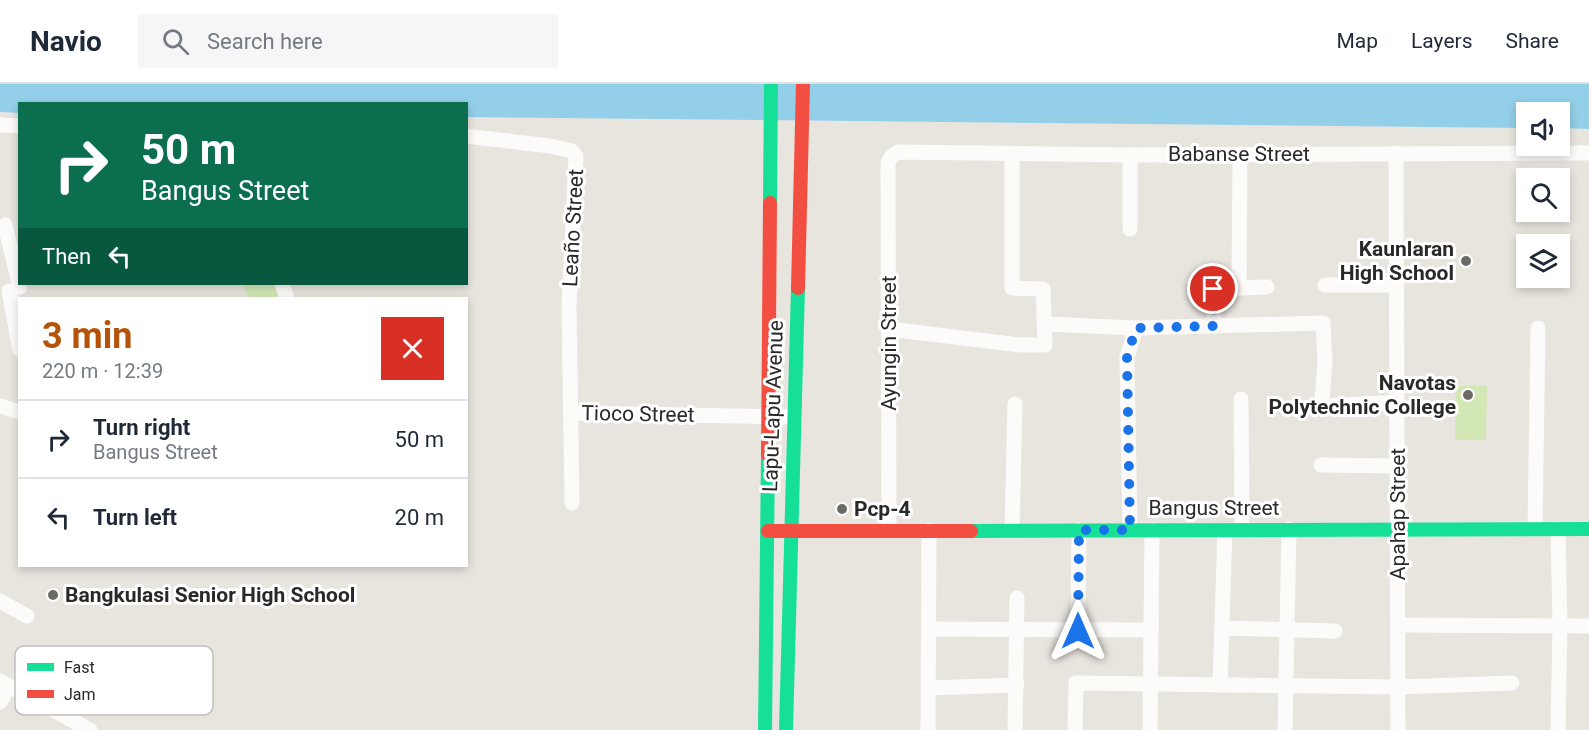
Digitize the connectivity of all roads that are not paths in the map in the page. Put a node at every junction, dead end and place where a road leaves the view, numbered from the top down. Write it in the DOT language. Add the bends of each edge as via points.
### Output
graph roads {
  1 [pos="771,84"];
  2 [pos="803,84"];
  3 [pos="0,125"];
  4 [pos="18,126"];
  5 [pos="468,136"];
  6 [pos="1396,153"];
  7 [pos="1589,153"];
  8 [pos="1012,154"];
  9 [pos="1240,154"];
  10 [pos="1130,155"];
  11 [pos="891,157"];
  12 [pos="5,225"];
  13 [pos="1131,229"];
  14 [pos="1325,285"];
  15 [pos="1397,285"];
  16 [pos="1267,287"];
  17 [pos="15,288"];
  18 [pos="1239,288"];
  19 [pos="1045,324"];
  20 [pos="18,326"];
  21 [pos="1214,326"];
  22 [pos="1538,327"];
  23 [pos="1136,328"];
  24 [pos="889,329"];
  25 [pos="1241,399"];
  26 [pos="1397,402"];
  27 [pos="1015,404"];
  28 [pos="0,406"];
  29 [pos="18,411"];
  30 [pos="572,413"];
  31 [pos="769,417"];
  32 [pos="794,417"];
  33 [pos="1321,465"];
  34 [pos="1397,466"];
  35 [pos="572,503"];
  36 [pos="1242,529"];
  37 [pos="1289,529"];
  38 [pos="1398,529"];
  39 [pos="1535,529"];
  40 [pos="1558,529"];
  41 [pos="1589,529"];
  42 [pos="889,530"];
  43 [pos="928,530"];
  44 [pos="1012,530"];
  45 [pos="1079,530"];
  46 [pos="1130,530"];
  47 [pos="1152,530"];
  48 [pos="1225,530"];
  49 [pos="768,531"];
  50 [pos="791,531"];
  51 [pos="1017,598"];
  52 [pos="0,601"];
  53 [pos="27,616"];
  54 [pos="1398,625"];
  55 [pos="1589,626"];
  56 [pos="1560,627"];
  57 [pos="1222,628"];
  58 [pos="929,629"];
  59 [pos="1151,630"];
  60 [pos="1286,630"];
  61 [pos="1016,631"];
  62 [pos="1078,631"];
  63 [pos="1335,631"];
  64 [pos="5,683"];
  65 [pos="1512,683"];
  66 [pos="1150,684"];
  67 [pos="1017,685"];
  68 [pos="1220,685"];
  69 [pos="1284,686"];
  70 [pos="1398,687"];
  71 [pos="928,688"];
  72 [pos="0,702"];
  73 [pos="63,715"];
  74 [pos="90,730"];
  75 [pos="765,730"];
  76 [pos="786,730"];
  77 [pos="928,730"];
  78 [pos="1015,730"];
  79 [pos="1075,730"];
  80 [pos="1150,730"];
  81 [pos="1285,730"];
  82 [pos="1398,730"];
  83 [pos="1558,730"];
  1 -- 31 [label="main road, Lapu-Lapu Avenue"];
  2 -- 32 [label="main road, Lapu-Lapu Avenue"];
  3 -- 4 [label="street"];
  5 -- 30 [label="street, Leaño Street" via="550,146 572,151 576,156 569,306"];
  6 -- 7 [label="street, Babanse Street"];
  6 -- 9 [label="street, Babanse Street"];
  6 -- 15 [label="street, Apahap Street"];
  8 -- 10 [label="street, Babanse Street"];
  8 -- 11 [label="street, Babanse Street" via="898,152"];
  8 -- 19 [label="street" via="1012,288 1043,289"];
  9 -- 10 [label="street, Babanse Street"];
  9 -- 18 [label="street"];
  10 -- 13 [label="street"];
  11 -- 24 [label="street, Ayungin Street"];
  12 -- 17 [label="street"];
  14 -- 15 [label="street"];
  15 -- 26 [label="street, Apahap Street"];
  16 -- 18 [label="street"];
  17 -- 20 [label="street"];
  18 -- 21 [label="street" via="1213,289"];
  19 -- 23 [label="street"];
  19 -- 24 [label="street" via="1045,345"];
  21 -- 23 [label="street"];
  21 -- 26 [label="street" via="1323,322 1322,401 1327,406"];
  22 -- 39 [label="street"];
  23 -- 46 [label="street" via="1127,357"];
  24 -- 42 [label="street, Ayungin Street"];
  25 -- 36 [label="street"];
  26 -- 34 [label="street, Apahap Street"];
  27 -- 44 [label="street"];
  28 -- 29 [label="street"];
  30 -- 31 [label="street, Tioco Street"];
  30 -- 35 [label="street, Tioco Street"];
  31 -- 32 [label="street, Tioco Street"];
  31 -- 49 [label="main road, Lapu-Lapu Avenue"];
  32 -- 50 [label="main road, Lapu-Lapu Avenue"];
  33 -- 34 [label="street"];
  34 -- 38 [label="street, Apahap Street"];
  36 -- 37 [label="main road, Bangus Street"];
  36 -- 48 [label="main road, Bangus Street"];
  37 -- 38 [label="main road, Bangus Street"];
  37 -- 60 [label="street"];
  38 -- 39 [label="main road, Bangus Street"];
  38 -- 54 [label="street, Apahap Street"];
  39 -- 40 [label="main road, Bangus Street"];
  40 -- 41 [label="main road, Bangus Street"];
  40 -- 56 [label="street"];
  42 -- 43 [label="main road, Bangus Street"];
  42 -- 50 [label="main road, Bangus Street"];
  43 -- 44 [label="main road, Bangus Street"];
  43 -- 58 [label="street"];
  44 -- 45 [label="main road, Bangus Street"];
  45 -- 46 [label="main road, Bangus Street"];
  45 -- 62 [label="street"];
  46 -- 47 [label="main road, Bangus Street"];
  47 -- 48 [label="main road, Bangus Street"];
  47 -- 59 [label="street"];
  48 -- 57 [label="street"];
  49 -- 50 [label="main road, Bangus Street"];
  49 -- 75 [label="main road, Lapu-Lapu Avenue"];
  50 -- 76 [label="main road, Lapu-Lapu Avenue"];
  51 -- 61 [label="street"];
  52 -- 53 [label="street"];
  54 -- 56 [label="street"];
  54 -- 70 [label="street, Apahap Street"];
  55 -- 56 [label="street"];
  56 -- 83 [label="street"];
  57 -- 60 [label="street"];
  57 -- 68 [label="street"];
  58 -- 61 [label="street"];
  58 -- 71 [label="street"];
  59 -- 62 [label="street"];
  59 -- 66 [label="street"];
  60 -- 63 [label="street"];
  60 -- 69 [label="street"];
  61 -- 62 [label="street"];
  61 -- 67 [label="street"];
  64 -- 72 [label="street"];
  65 -- 70 [label="street"];
  66 -- 68 [label="street"];
  66 -- 79 [label="street" via="1076,683"];
  66 -- 80 [label="street"];
  67 -- 71 [label="street"];
  67 -- 78 [label="street"];
  68 -- 69 [label="street"];
  69 -- 70 [label="street"];
  69 -- 81 [label="street"];
  70 -- 82 [label="street, Apahap Street"];
  71 -- 77 [label="street"];
  73 -- 74 [label="street"];
}
